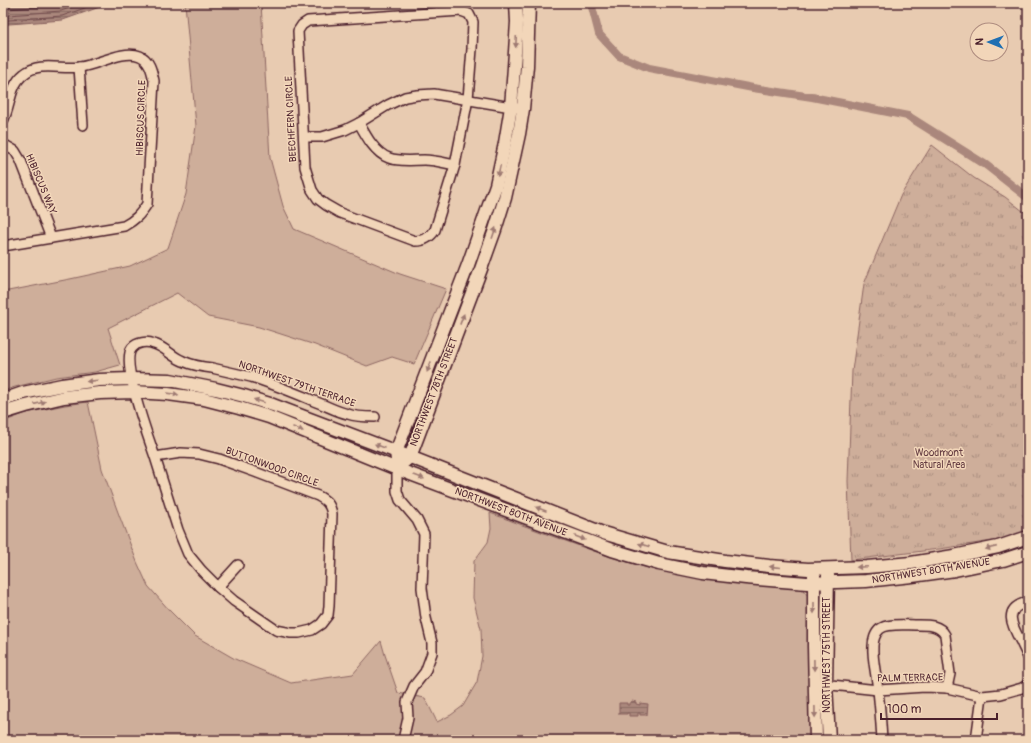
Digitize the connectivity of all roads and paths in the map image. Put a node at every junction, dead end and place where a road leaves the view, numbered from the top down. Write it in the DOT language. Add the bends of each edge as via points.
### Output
graph roads {
  1 [pos="516,3"];
  2 [pos="529,3"];
  3 [pos="79,67"];
  4 [pos="468,99"];
  5 [pos="510,107"];
  6 [pos="523,109"];
  7 [pos="3,121"];
  8 [pos="359,123"];
  9 [pos="83,125"];
  10 [pos="304,137"];
  11 [pos="3,144"];
  12 [pos="455,165"];
  13 [pos="51,238"];
  14 [pos="3,246"];
  15 [pos="131,379"];
  16 [pos="134,392"];
  17 [pos="3,400"];
  18 [pos="3,413"];
  19 [pos="375,417"];
  20 [pos="396,452"];
  21 [pos="155,457"];
  22 [pos="410,457"];
  23 [pos="397,469"];
  24 [pos="1028,537"];
  25 [pos="1028,552"];
  26 [pos="238,565"];
  27 [pos="814,569"];
  28 [pos="828,569"];
  29 [pos="827,582"];
  30 [pos="814,583"];
  31 [pos="218,587"];
  32 [pos="1028,602"];
  33 [pos="1028,657"];
  34 [pos="820,684"];
  35 [pos="1028,684"];
  36 [pos="947,688"];
  37 [pos="878,690"];
  38 [pos="982,696"];
  39 [pos="403,740"];
  40 [pos="816,740"];
  41 [pos="829,740"];
  42 [pos="882,740"];
  43 [pos="976,740"];
  1 -- 5 [label="street, NORTHWEST 78TH STREET, one-way" via="517,22"];
  2 -- 6 [label="street, NORTHWEST 78TH STREET"];
  3 -- 7 [label="street, HIBISCUS CIRCLE" via="36,68 25,73 16,81"];
  3 -- 9 [label="street"];
  3 -- 13 [label="street, HIBISCUS CIRCLE" via="130,54 140,56 152,70 154,81 147,204 142,213 124,226"];
  4 -- 5 [label="street"];
  4 -- 8 [label="street" via="417,94 388,104"];
  4 -- 10 [label="street, BEECHFERN CIRCLE" via="473,22 469,14 461,11 308,21 298,31"];
  4 -- 12 [label="street, BEECHFERN CIRCLE"];
  5 -- 6 [label="street"];
  5 -- 20 [label="street, NORTHWEST 78TH STREET, one-way" via="496,185"];
  22 -- 6 [label="street, NORTHWEST 78TH STREET, one-way" via="495,230 505,198"];
  8 -- 10 [label="street" via="322,137"];
  8 -- 12 [label="street" via="373,145 388,158"];
  10 -- 12 [label="street, BEECHFERN CIRCLE" via="305,167 312,190 318,199 340,213 415,241 426,239 435,230"];
  11 -- 13 [label="street, HIBISCUS WAY" via="15,152 21,161"];
  13 -- 14 [label="street, HIBISCUS CIRCLE"];
  15 -- 16 [label="street, BUTTONWOOD CIRCLE"];
  15 -- 17 [label="street, NORTHWEST 80TH AVENUE, one-way" via="62,385"];
  15 -- 19 [label="street, NORTHWEST 79TH TERRACE" via="129,354 132,348 145,342 161,347 174,357 192,365 251,377 348,414"];
  20 -- 15 [label="street, NORTHWEST 80TH AVENUE, one-way" via="244,396 170,380"];
  18 -- 16 [label="street, NORTHWEST 80TH AVENUE, one-way" via="64,397"];
  16 -- 21 [label="street, BUTTONWOOD CIRCLE"];
  16 -- 23 [label="street, NORTHWEST 80TH AVENUE, one-way" via="204,399 239,408 269,417"];
  20 -- 22 [label="street, NORTHWEST 80TH AVENUE"];
  20 -- 23 [label="street, NORTHWEST 78TH STREET"];
  21 -- 31 [label="street, BUTTONWOOD CIRCLE" via="188,554"];
  21 -- 31 [label="street, BUTTONWOOD CIRCLE" via="181,453 219,459 318,496 326,500 331,507 329,606 328,615 321,624 299,634 276,630"];
  22 -- 23 [label="street, NORTHWEST 78TH STREET"];
  27 -- 22 [label="street, NORTHWEST 80TH AVENUE, one-way" via="725,561 668,552 603,533"];
  23 -- 30 [label="street, NORTHWEST 80TH AVENUE, one-way" via="612,550 659,564 703,573"];
  23 -- 39 [label="street" via="397,491 400,500 417,520 424,534 422,588 432,642 432,653 425,672 414,686 407,702 408,718"];
  24 -- 28 [label="street, NORTHWEST 80TH AVENUE, one-way" via="998,547 911,563"];
  25 -- 29 [label="street, NORTHWEST 80TH AVENUE" via="955,570 866,581"];
  26 -- 31 [label="street"];
  27 -- 28 [label="street, NORTHWEST 80TH AVENUE"];
  27 -- 30 [label="street, NORTHWEST 75TH STREET"];
  28 -- 29 [label="street, NORTHWEST 75TH STREET"];
  29 -- 30 [label="street, NORTHWEST 80TH AVENUE"];
  29 -- 34 [label="street, NORTHWEST 75TH STREET"];
  30 -- 34 [label="street, NORTHWEST 75TH STREET, one-way"];
  32 -- 33 [label="street" via="1016,606 1010,619"];
  34 -- 37 [label="street, PALM TERRACE"];
  34 -- 40 [label="street, NORTHWEST 75TH STREET, one-way"];
  34 -- 41 [label="street, NORTHWEST 75TH STREET"];
  35 -- 38 [label="street, PALM TERRACE" via="1001,694"];
  36 -- 37 [label="street, PALM TERRACE"];
  36 -- 37 [label="street" via="950,674 945,635 942,630 929,625 889,626 878,630 873,646"];
  36 -- 38 [label="street, PALM TERRACE"];
  37 -- 42 [label="street"];
  38 -- 43 [label="street"];
}
